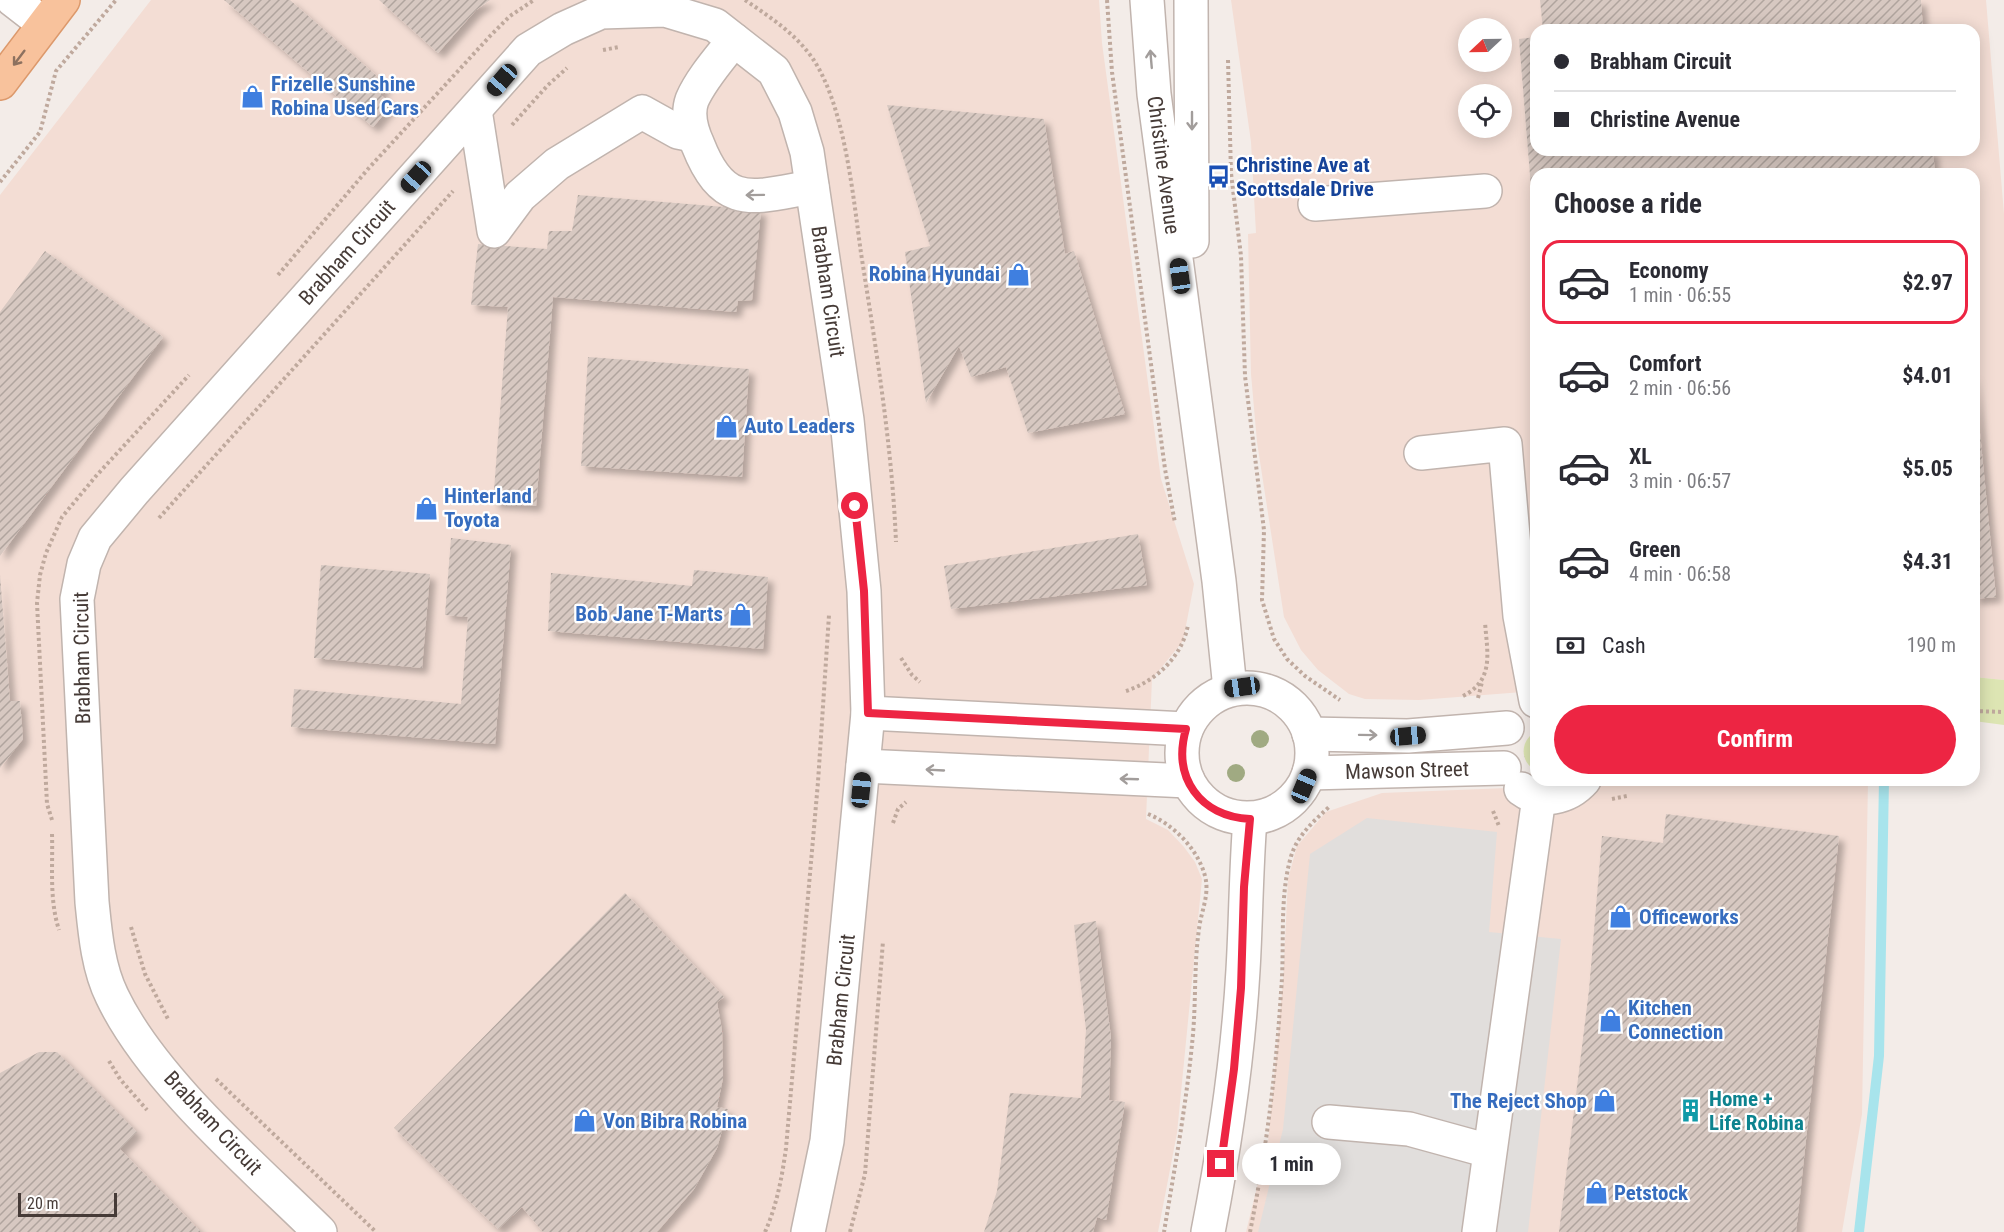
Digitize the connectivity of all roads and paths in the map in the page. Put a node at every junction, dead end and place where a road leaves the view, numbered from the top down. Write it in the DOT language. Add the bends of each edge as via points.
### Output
graph roads {
  1 [pos="13,0"];
  2 [pos="116,0"];
  3 [pos="534,0"];
  4 [pos="745,0"];
  5 [pos="1107,0"];
  6 [pos="1147,0"];
  7 [pos="1191,0"];
  8 [pos="54,12"];
  9 [pos="734,40"];
  10 [pos="626,46"];
  11 [pos="597,51"];
  12 [pos="1227,53"];
  13 [pos="569,66"];
  14 [pos="0,83"];
  15 [pos="476,110"];
  16 [pos="693,135"];
  17 [pos="483,158"];
  18 [pos="0,182"];
  19 [pos="812,187"];
  20 [pos="1485,191"];
  21 [pos="1315,204"];
  22 [pos="275,279"];
  23 [pos="1192,367"];
  24 [pos="191,373"];
  25 [pos="1421,453"];
  26 [pos="157,520"];
  27 [pos="1176,532"];
  28 [pos="1524,537"];
  29 [pos="896,554"];
  30 [pos="1526,585"];
  31 [pos="829,604"];
  32 [pos="1484,614"];
  33 [pos="1189,621"];
  34 [pos="1530,631"];
  35 [pos="900,647"];
  36 [pos="1482,682"];
  37 [pos="930,686"];
  38 [pos="1230,689"];
  39 [pos="1122,692"];
  40 [pos="1458,699"];
  41 [pos="1352,702"];
  42 [pos="1476,704"];
  43 [pos="1530,709"];
  44 [pos="1980,711"];
  45 [pos="2004,712"];
  46 [pos="868,713"];
  47 [pos="1507,728"];
  48 [pos="1186,729"];
  49 [pos="1310,734"];
  50 [pos="864,766"];
  51 [pos="1504,768"];
  52 [pos="1343,773"];
  53 [pos="1309,774"];
  54 [pos="1188,781"];
  55 [pos="1593,792"];
  56 [pos="1627,796"];
  57 [pos="1539,797"];
  58 [pos="917,798"];
  59 [pos="1142,812"];
  60 [pos="1250,819"];
  61 [pos="892,829"];
  62 [pos="130,924"];
  63 [pos="884,929"];
  64 [pos="61,938"];
  65 [pos="171,1024"];
  66 [pos="104,1053"];
  67 [pos="211,1073"];
  68 [pos="152,1116"];
  69 [pos="1329,1122"];
  70 [pos="1489,1151"];
  71 [pos="320,1232"];
  72 [pos="376,1232"];
  73 [pos="765,1232"];
  74 [pos="808,1232"];
  75 [pos="850,1232"];
  76 [pos="1164,1232"];
  77 [pos="1208,1232"];
  78 [pos="1250,1232"];
  79 [pos="1479,1232"];
  1 -- 8 [label="street"];
  2 -- 18 [label="path" via="56,71 40,132"];
  3 -- 22 [label="path" via="510,16 491,36"];
  4 -- 29 [label="path" via="779,23 813,59 836,114 878,367"];
  5 -- 27 [label="path" via="1112,72"];
  23 -- 6 [label="street, Christine Avenue, one-way" via="1154,94"];
  7 -- 23 [label="street, Christine Avenue, one-way"];
  8 -- 14 [label="main road, one-way"];
  9 -- 15 [label="street, Brabham Circuit" via="715,25 665,10 601,12 528,50"];
  9 -- 16 [label="street" via="692,101"];
  9 -- 19 [label="street, Brabham Circuit" via="774,71 795,112"];
  10 -- 11 [label="path"];
  12 -- 41 [label="path" via="1245,376 1264,530 1264,610 1274,639 1287,659 1326,692"];
  13 -- 17 [label="path"];
  15 -- 17 [label="street"];
  15 -- 71 [label="street, Brabham Circuit" via="95,538 84,564 77,599 92,902 96,939 111,993 133,1035 192,1104"];
  16 -- 17 [label="street" via="678,132 642,112 557,164 520,196 495,231"];
  19 -- 16 [label="street, one-way" via="764,195 730,192 714,178"];
  17 -- 26 [label="path"];
  19 -- 46 [label="street, Brabham Circuit" via="847,420 864,591"];
  20 -- 21 [label="street"];
  23 -- 38 [label="street, Christine Avenue"];
  24 -- 64 [label="path" via="62,517 40,575 38,638 47,804 52,818 51,884 54,917"];
  25 -- 28 [label="street" via="1505,444"];
  28 -- 30 [label="street"];
  30 -- 34 [label="street"];
  31 -- 73 [label="path" via="818,782 786,1148 782,1180"];
  32 -- 36 [label="path" via="1489,654"];
  33 -- 39 [label="path" via="1186,635 1163,671"];
  35 -- 37 [label="path" via="901,658 912,675"];
  36 -- 40 [label="path"];
  36 -- 42 [label="path"];
  38 -- 48 [label="street" via="1203,704"];
  38 -- 49 [label="street" via="1255,688 1279,696 1298,712"];
  43 -- 47 [label="street" via="1514,718"];
  44 -- 45 [label="path"];
  46 -- 48 [label="street"];
  46 -- 50 [label="street, Brabham Circuit"];
  49 -- 47 [label="street, Mawson Street, one-way" via="1408,736"];
  47 -- 51 [label="street" via="1501,753"];
  48 -- 54 [label="street" via="1182,755"];
  49 -- 53 [label="street"];
  54 -- 50 [label="street, one-way"];
  50 -- 74 [label="street, Brabham Circuit" via="827,1141"];
  51 -- 52 [label="street, Mawson Street"];
  51 -- 57 [label="street" via="1512,782"];
  52 -- 53 [label="street, Mawson Street"];
  52 -- 78 [label="path" via="1338,797 1304,831 1288,867 1273,1096"];
  53 -- 60 [label="street" via="1287,805 1276,813"];
  54 -- 60 [label="street" via="1208,806 1227,816"];
  55 -- 56 [label="path"];
  55 -- 57 [label="street"];
  57 -- 70 [label="street"];
  58 -- 61 [label="path" via="898,809"];
  59 -- 76 [label="path" via="1172,826 1188,844 1207,889 1199,929 1184,1107"];
  60 -- 77 [label="street" via="1234,1069"];
  62 -- 65 [label="path" via="145,974"];
  63 -- 75 [label="path" via="865,1174"];
  66 -- 68 [label="path" via="120,1079"];
  67 -- 72 [label="path"];
  69 -- 70 [label="street" via="1409,1129"];
  70 -- 79 [label="street"];
}
